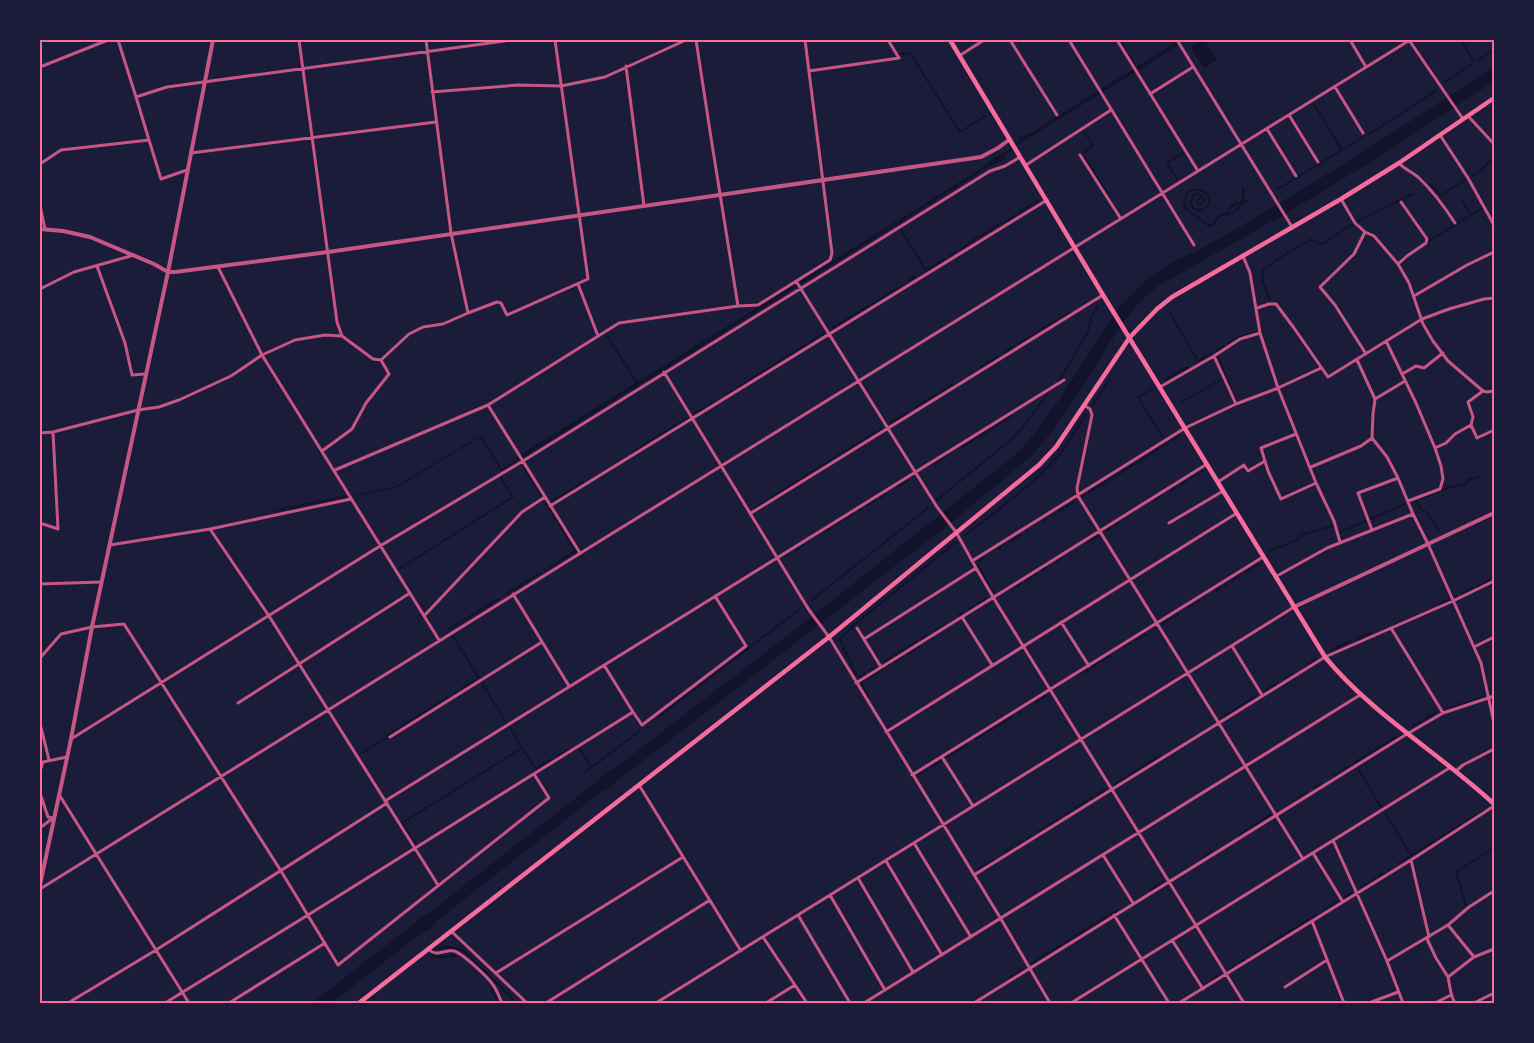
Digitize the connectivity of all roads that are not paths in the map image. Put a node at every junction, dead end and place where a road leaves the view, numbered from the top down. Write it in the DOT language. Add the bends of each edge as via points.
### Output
graph roads {
  1 [pos="108,40"];
  2 [pos="118,40"];
  3 [pos="213,40"];
  4 [pos="299,40"];
  5 [pos="426,40"];
  6 [pos="512,40"];
  7 [pos="555,40"];
  8 [pos="686,40"];
  9 [pos="696,40"];
  10 [pos="805,40"];
  11 [pos="888,40"];
  12 [pos="950,40"];
  13 [pos="984,40"];
  14 [pos="1010,40"];
  15 [pos="1069,40"];
  16 [pos="1117,40"];
  17 [pos="1177,40"];
  18 [pos="1350,40"];
  19 [pos="1410,40"];
  20 [pos="427,52"];
  21 [pos="959,56"];
  22 [pos="626,66"];
  23 [pos="1193,66"];
  24 [pos="40,67"];
  25 [pos="1366,67"];
  26 [pos="302,68"];
  27 [pos="809,71"];
  28 [pos="204,82"];
  29 [pos="561,86"];
  30 [pos="1335,87"];
  31 [pos="432,92"];
  32 [pos="1150,94"];
  33 [pos="136,97"];
  34 [pos="1494,98"];
  35 [pos="1112,110"];
  36 [pos="1056,115"];
  37 [pos="1289,115"];
  38 [pos="1468,116"];
  39 [pos="1462,119"];
  40 [pos="436,122"];
  41 [pos="1267,128"];
  42 [pos="1363,133"];
  43 [pos="1440,134"];
  44 [pos="312,138"];
  45 [pos="149,140"];
  46 [pos="1011,140"];
  47 [pos="1241,144"];
  48 [pos="1494,144"];
  49 [pos="190,153"];
  50 [pos="1080,155"];
  51 [pos="1021,157"];
  52 [pos="1318,162"];
  53 [pos="1399,163"];
  54 [pos="40,164"];
  55 [pos="1026,165"];
  56 [pos="187,170"];
  57 [pos="1198,171"];
  58 [pos="1296,176"];
  59 [pos="823,180"];
  60 [pos="1163,193"];
  61 [pos="720,195"];
  62 [pos="1341,199"];
  63 [pos="1047,200"];
  64 [pos="1401,202"];
  65 [pos="40,204"];
  66 [pos="644,206"];
  67 [pos="579,215"];
  68 [pos="1121,219"];
  69 [pos="1455,223"];
  70 [pos="1494,225"];
  71 [pos="1292,228"];
  72 [pos="42,229"];
  73 [pos="1365,232"];
  74 [pos="451,233"];
  75 [pos="1194,245"];
  76 [pos="1075,247"];
  77 [pos="328,252"];
  78 [pos="1494,252"];
  79 [pos="135,255"];
  80 [pos="1243,256"];
  81 [pos="1398,264"];
  82 [pos="97,266"];
  83 [pos="217,266"];
  84 [pos="168,272"];
  85 [pos="578,284"];
  86 [pos="798,285"];
  87 [pos="40,288"];
  88 [pos="1103,294"];
  89 [pos="1414,296"];
  90 [pos="1494,298"];
  91 [pos="738,306"];
  92 [pos="1257,308"];
  93 [pos="468,312"];
  94 [pos="1422,319"];
  95 [pos="1260,333"];
  96 [pos="829,334"];
  97 [pos="342,336"];
  98 [pos="598,336"];
  99 [pos="1130,337"];
  100 [pos="1386,341"];
  101 [pos="1366,354"];
  102 [pos="1443,354"];
  103 [pos="262,355"];
  104 [pos="1214,356"];
  105 [pos="382,360"];
  106 [pos="1357,360"];
  107 [pos="1322,368"];
  108 [pos="664,372"];
  109 [pos="145,374"];
  110 [pos="1402,374"];
  111 [pos="1064,380"];
  112 [pos="858,381"];
  113 [pos="1405,381"];
  114 [pos="1160,386"];
  115 [pos="1278,388"];
  116 [pos="1483,391"];
  117 [pos="1494,391"];
  118 [pos="1375,399"];
  119 [pos="1236,404"];
  120 [pos="488,405"];
  121 [pos="1084,405"];
  122 [pos="138,410"];
  123 [pos="692,418"];
  124 [pos="1471,425"];
  125 [pos="888,428"];
  126 [pos="1186,428"];
  127 [pos="1494,430"];
  128 [pos="53,432"];
  129 [pos="40,433"];
  130 [pos="1296,434"];
  131 [pos="1372,438"];
  132 [pos="1435,448"];
  133 [pos="322,451"];
  134 [pos="521,458"];
  135 [pos="1265,461"];
  136 [pos="1207,464"];
  137 [pos="722,466"];
  138 [pos="1311,467"];
  139 [pos="335,470"];
  140 [pos="915,472"];
  141 [pos="1398,478"];
  142 [pos="1218,482"];
  143 [pos="1316,483"];
  144 [pos="1223,491"];
  145 [pos="1078,496"];
  146 [pos="545,497"];
  147 [pos="351,498"];
  148 [pos="1408,501"];
  149 [pos="550,506"];
  150 [pos="751,513"];
  151 [pos="1237,513"];
  152 [pos="1413,514"];
  153 [pos="1494,514"];
  154 [pos="40,523"];
  155 [pos="1169,523"];
  156 [pos="210,529"];
  157 [pos="1372,530"];
  158 [pos="1100,531"];
  159 [pos="956,532"];
  160 [pos="1340,542"];
  161 [pos="1428,544"];
  162 [pos="110,545"];
  163 [pos="380,546"];
  164 [pos="580,553"];
  165 [pos="778,557"];
  166 [pos="1263,557"];
  167 [pos="972,561"];
  168 [pos="976,568"];
  169 [pos="1275,577"];
  170 [pos="1130,580"];
  171 [pos="1494,581"];
  172 [pos="101,582"];
  173 [pos="40,584"];
  174 [pos="410,594"];
  175 [pos="512,594"];
  176 [pos="715,596"];
  177 [pos="993,598"];
  178 [pos="1453,601"];
  179 [pos="1294,607"];
  180 [pos="269,616"];
  181 [pos="424,616"];
  182 [pos="962,617"];
  183 [pos="1061,622"];
  184 [pos="1157,624"];
  185 [pos="92,627"];
  186 [pos="856,628"];
  187 [pos="1391,628"];
  188 [pos="829,637"];
  189 [pos="1494,637"];
  190 [pos="864,639"];
  191 [pos="439,640"];
  192 [pos="542,642"];
  193 [pos="1023,646"];
  194 [pos="1232,646"];
  195 [pos="1474,647"];
  196 [pos="1325,657"];
  197 [pos="40,658"];
  198 [pos="299,664"];
  199 [pos="604,665"];
  200 [pos="992,666"];
  201 [pos="1089,666"];
  202 [pos="881,667"];
  203 [pos="1188,674"];
  204 [pos="162,683"];
  205 [pos="856,683"];
  206 [pos="570,686"];
  207 [pos="1050,690"];
  208 [pos="1262,695"];
  209 [pos="1360,695"];
  210 [pos="1494,696"];
  211 [pos="1489,698"];
  212 [pos="238,703"];
  213 [pos="328,710"];
  214 [pos="634,712"];
  215 [pos="1443,712"];
  216 [pos="40,722"];
  217 [pos="1218,723"];
  218 [pos="1494,723"];
  219 [pos="886,732"];
  220 [pos="1407,734"];
  221 [pos="390,737"];
  222 [pos="70,739"];
  223 [pos="1081,739"];
  224 [pos="1494,749"];
  225 [pos="67,757"];
  226 [pos="942,757"];
  227 [pos="49,760"];
  228 [pos="1246,767"];
  229 [pos="1451,767"];
  230 [pos="40,771"];
  231 [pos="1456,771"];
  232 [pos="534,774"];
  233 [pos="912,775"];
  234 [pos="220,776"];
  235 [pos="639,785"];
  236 [pos="1112,789"];
  237 [pos="40,793"];
  238 [pos="59,795"];
  239 [pos="386,802"];
  240 [pos="1494,805"];
  241 [pos="973,806"];
  242 [pos="1275,815"];
  243 [pos="54,818"];
  244 [pos="943,825"];
  245 [pos="40,828"];
  246 [pos="1139,833"];
  247 [pos="1333,840"];
  248 [pos="914,843"];
  249 [pos="415,848"];
  250 [pos="1313,853"];
  251 [pos="96,854"];
  252 [pos="1103,855"];
  253 [pos="683,857"];
  254 [pos="1303,859"];
  255 [pos="1411,860"];
  256 [pos="886,861"];
  257 [pos="281,871"];
  258 [pos="974,875"];
  259 [pos="858,878"];
  260 [pos="1168,881"];
  261 [pos="438,885"];
  262 [pos="40,887"];
  263 [pos="1494,892"];
  264 [pos="1357,893"];
  265 [pos="830,896"];
  266 [pos="710,900"];
  267 [pos="1343,902"];
  268 [pos="1134,903"];
  269 [pos="308,915"];
  270 [pos="798,915"];
  271 [pos="1114,915"];
  272 [pos="1001,919"];
  273 [pos="1312,921"];
  274 [pos="1448,925"];
  275 [pos="1196,926"];
  276 [pos="451,930"];
  277 [pos="763,937"];
  278 [pos="970,937"];
  279 [pos="1428,938"];
  280 [pos="1172,940"];
  281 [pos="325,943"];
  282 [pos="428,949"];
  283 [pos="1494,949"];
  284 [pos="156,950"];
  285 [pos="741,950"];
  286 [pos="942,955"];
  287 [pos="1474,957"];
  288 [pos="1141,959"];
  289 [pos="1327,960"];
  290 [pos="1387,961"];
  291 [pos="1030,968"];
  292 [pos="914,972"];
  293 [pos="496,973"];
  294 [pos="1226,974"];
  295 [pos="1448,977"];
  296 [pos="795,985"];
  297 [pos="1285,987"];
  298 [pos="1202,988"];
  299 [pos="885,990"];
  300 [pos="182,992"];
  301 [pos="1398,992"];
  302 [pos="1494,993"];
  303 [pos="1451,996"];
  304 [pos="361,1002"];
  305 [pos="68,1003"];
  306 [pos="165,1003"];
  307 [pos="189,1003"];
  308 [pos="229,1003"];
  309 [pos="502,1003"];
  310 [pos="527,1003"];
  311 [pos="546,1003"];
  312 [pos="656,1003"];
  313 [pos="766,1003"];
  314 [pos="807,1003"];
  315 [pos="850,1003"];
  316 [pos="864,1003"];
  317 [pos="974,1003"];
  318 [pos="1050,1003"];
  319 [pos="1071,1003"];
  320 [pos="1169,1003"];
  321 [pos="1179,1003"];
  322 [pos="1244,1003"];
  323 [pos="1344,1003"];
  324 [pos="1369,1003"];
  325 [pos="1402,1003"];
  326 [pos="1435,1003"];
  327 [pos="1456,1003"];
  328 [pos="1474,1003"];
  1 -- 24 [label="street"];
  2 -- 33 [label="street"];
  3 -- 28 [label="street"];
  4 -- 26 [label="street"];
  5 -- 20 [label="street"];
  6 -- 20 [label="street"];
  7 -- 29 [label="street"];
  8 -- 22 [label="street"];
  9 -- 61 [label="street"];
  10 -- 27 [label="street"];
  11 -- 27 [label="street" via="899,58"];
  12 -- 21 [label="main road"];
  13 -- 21 [label="street"];
  14 -- 36 [label="street"];
  15 -- 35 [label="street"];
  16 -- 32 [label="street"];
  17 -- 23 [label="street"];
  18 -- 25 [label="street"];
  19 -- 25 [label="street"];
  19 -- 39 [label="street"];
  20 -- 26 [label="street"];
  20 -- 31 [label="street"];
  21 -- 46 [label="main road"];
  22 -- 29 [label="street" via="605,77"];
  22 -- 66 [label="street"];
  23 -- 32 [label="street"];
  23 -- 47 [label="street"];
  25 -- 30 [label="street"];
  26 -- 28 [label="street"];
  26 -- 44 [label="street"];
  27 -- 59 [label="street"];
  28 -- 33 [label="street" via="167,87"];
  28 -- 49 [label="street"];
  29 -- 31 [label="street" via="518,85"];
  29 -- 67 [label="street"];
  30 -- 37 [label="street"];
  30 -- 42 [label="street"];
  31 -- 40 [label="street"];
  32 -- 57 [label="street"];
  33 -- 45 [label="street"];
  34 -- 38 [label="main road"];
  35 -- 55 [label="street"];
  35 -- 60 [label="street"];
  37 -- 41 [label="street"];
  37 -- 52 [label="street"];
  38 -- 39 [label="main road"];
  38 -- 48 [label="street"];
  39 -- 43 [label="main road"];
  40 -- 44 [label="street"];
  40 -- 74 [label="street"];
  41 -- 47 [label="street"];
  41 -- 58 [label="street"];
  43 -- 53 [label="main road"];
  43 -- 70 [label="street"];
  44 -- 49 [label="street"];
  44 -- 77 [label="street"];
  45 -- 54 [label="street" via="61,150"];
  45 -- 56 [label="street" via="161,179"];
  46 -- 51 [label="main road"];
  46 -- 59 [label="street" via="981,157"];
  47 -- 57 [label="street"];
  47 -- 71 [label="street"];
  49 -- 56 [label="street"];
  50 -- 68 [label="street"];
  51 -- 55 [label="main road"];
  51 -- 86 [label="street" via="990,171"];
  53 -- 62 [label="main road"];
  53 -- 69 [label="street" via="1437,197"];
  55 -- 63 [label="main road"];
  56 -- 84 [label="street"];
  57 -- 60 [label="street"];
  59 -- 61 [label="street"];
  59 -- 86 [label="street" via="832,253 830,260"];
  60 -- 68 [label="street"];
  60 -- 75 [label="street"];
  61 -- 66 [label="street"];
  61 -- 91 [label="street"];
  62 -- 71 [label="main road"];
  62 -- 73 [label="street"];
  63 -- 76 [label="main road"];
  63 -- 96 [label="street"];
  64 -- 81 [label="street" via="1426,243"];
  65 -- 72 [label="street"];
  66 -- 67 [label="street"];
  67 -- 74 [label="street"];
  67 -- 85 [label="street" via="588,279"];
  68 -- 76 [label="street"];
  71 -- 80 [label="main road"];
  72 -- 79 [label="street" via="90,237"];
  73 -- 81 [label="street" via="1374,236"];
  73 -- 101 [label="street" via="1354,254 1320,287"];
  74 -- 77 [label="street"];
  74 -- 93 [label="street"];
  76 -- 88 [label="main road"];
  76 -- 112 [label="street"];
  77 -- 83 [label="street"];
  77 -- 97 [label="street" via="337,322"];
  78 -- 89 [label="street"];
  79 -- 82 [label="street"];
  79 -- 84 [label="street"];
  80 -- 92 [label="street"];
  80 -- 99 [label="main road" via="1172,297"];
  81 -- 89 [label="street"];
  82 -- 87 [label="street" via="74,272"];
  82 -- 109 [label="street" via="125,343 132,375"];
  83 -- 84 [label="street"];
  83 -- 103 [label="street"];
  84 -- 109 [label="street"];
  85 -- 93 [label="street" via="507,315 502,303 497,302"];
  85 -- 98 [label="street"];
  86 -- 91 [label="street" via="758,305"];
  86 -- 96 [label="street"];
  86 -- 108 [label="street"];
  88 -- 99 [label="main road"];
  88 -- 125 [label="street"];
  89 -- 94 [label="street"];
  90 -- 94 [label="street"];
  91 -- 98 [label="street" via="618,322"];
  92 -- 95 [label="street"];
  92 -- 107 [label="street" via="1276,304"];
  93 -- 105 [label="street" via="443,324 423,327 409,334"];
  94 -- 100 [label="street"];
  94 -- 102 [label="street"];
  95 -- 104 [label="street" via="1240,339"];
  95 -- 115 [label="street"];
  96 -- 112 [label="street"];
  96 -- 123 [label="street"];
  97 -- 103 [label="street" via="295,340"];
  97 -- 105 [label="street" via="373,359"];
  98 -- 120 [label="street"];
  99 -- 114 [label="main road"];
  99 -- 121 [label="main road"];
  100 -- 101 [label="street"];
  100 -- 110 [label="street"];
  101 -- 106 [label="street"];
  102 -- 110 [label="street" via="1424,368 1416,366"];
  102 -- 116 [label="street"];
  103 -- 122 [label="street" via="231,376 179,400"];
  103 -- 133 [label="street"];
  104 -- 114 [label="street"];
  104 -- 119 [label="street"];
  105 -- 133 [label="street" via="389,374 366,403 352,429"];
  106 -- 107 [label="street" via="1328,377"];
  106 -- 118 [label="street"];
  107 -- 115 [label="street"];
  108 -- 123 [label="street"];
  108 -- 134 [label="street"];
  109 -- 122 [label="street"];
  110 -- 113 [label="street"];
  111 -- 140 [label="street"];
  112 -- 125 [label="street"];
  112 -- 137 [label="street"];
  113 -- 118 [label="street"];
  113 -- 132 [label="street"];
  114 -- 126 [label="main road"];
  115 -- 119 [label="street"];
  115 -- 130 [label="street"];
  116 -- 117 [label="street"];
  116 -- 124 [label="street" via="1468,402 1473,418"];
  118 -- 131 [label="street"];
  119 -- 126 [label="street"];
  120 -- 134 [label="street"];
  120 -- 139 [label="street"];
  121 -- 145 [label="street" via="1092,416"];
  121 -- 159 [label="main road" via="1056,447 1039,465"];
  122 -- 128 [label="street"];
  122 -- 162 [label="street"];
  123 -- 137 [label="street"];
  123 -- 149 [label="street"];
  124 -- 127 [label="street" via="1477,438"];
  124 -- 132 [label="street"];
  125 -- 140 [label="street"];
  125 -- 150 [label="street"];
  126 -- 136 [label="main road"];
  126 -- 145 [label="street"];
  128 -- 129 [label="street"];
  128 -- 154 [label="street" via="58,529"];
  130 -- 135 [label="street" via="1261,448"];
  130 -- 138 [label="street"];
  131 -- 138 [label="street" via="1361,446"];
  131 -- 141 [label="street"];
  132 -- 148 [label="street" via="1443,478 1440,488"];
  133 -- 139 [label="street"];
  134 -- 146 [label="street"];
  134 -- 163 [label="street"];
  135 -- 142 [label="street" via="1248,471 1244,465"];
  135 -- 143 [label="street" via="1281,499"];
  136 -- 142 [label="main road"];
  136 -- 158 [label="street"];
  137 -- 150 [label="street"];
  137 -- 164 [label="street"];
  138 -- 143 [label="street"];
  139 -- 147 [label="street"];
  140 -- 159 [label="street"];
  140 -- 165 [label="street"];
  141 -- 148 [label="street"];
  141 -- 157 [label="street" via="1358,493"];
  142 -- 144 [label="main road"];
  143 -- 160 [label="street"];
  144 -- 151 [label="main road"];
  144 -- 155 [label="street"];
  145 -- 158 [label="street"];
  145 -- 167 [label="street"];
  146 -- 149 [label="street"];
  146 -- 181 [label="street" via="522,512"];
  147 -- 156 [label="street"];
  147 -- 163 [label="street"];
  148 -- 152 [label="street"];
  149 -- 164 [label="street"];
  150 -- 165 [label="street"];
  151 -- 166 [label="main road"];
  151 -- 170 [label="street"];
  152 -- 157 [label="street"];
  152 -- 161 [label="street"];
  153 -- 161 [label="street"];
  156 -- 162 [label="street"];
  156 -- 180 [label="street"];
  157 -- 160 [label="street"];
  158 -- 170 [label="street"];
  158 -- 177 [label="street"];
  159 -- 167 [label="street"];
  159 -- 188 [label="main road"];
  160 -- 169 [label="street"];
  161 -- 178 [label="street"];
  161 -- 179 [label="street"];
  162 -- 172 [label="street"];
  163 -- 174 [label="street"];
  163 -- 180 [label="street"];
  164 -- 175 [label="street"];
  165 -- 176 [label="street"];
  165 -- 188 [label="street" via="810,612"];
  166 -- 169 [label="main road"];
  166 -- 184 [label="street"];
  167 -- 168 [label="street"];
  168 -- 177 [label="street"];
  168 -- 190 [label="street"];
  169 -- 179 [label="main road"];
  170 -- 183 [label="street"];
  170 -- 184 [label="street"];
  171 -- 178 [label="street"];
  172 -- 173 [label="street"];
  172 -- 185 [label="street"];
  174 -- 181 [label="street"];
  174 -- 198 [label="street"];
  175 -- 191 [label="street"];
  175 -- 192 [label="street"];
  176 -- 199 [label="street"];
  176 -- 214 [label="street" via="746,646 642,725"];
  177 -- 182 [label="street"];
  177 -- 193 [label="street"];
  178 -- 187 [label="street"];
  178 -- 195 [label="street"];
  179 -- 194 [label="street"];
  179 -- 196 [label="main road"];
  180 -- 198 [label="street"];
  180 -- 204 [label="street"];
  181 -- 191 [label="street"];
  182 -- 200 [label="street"];
  182 -- 202 [label="street"];
  183 -- 193 [label="street"];
  183 -- 201 [label="street"];
  184 -- 201 [label="street"];
  184 -- 203 [label="street"];
  185 -- 197 [label="street" via="61,634"];
  185 -- 204 [label="street" via="124,624"];
  185 -- 222 [label="street"];
  186 -- 190 [label="street"];
  187 -- 196 [label="street"];
  187 -- 215 [label="street"];
  188 -- 205 [label="street"];
  188 -- 235 [label="main road"];
  189 -- 195 [label="street"];
  190 -- 202 [label="street"];
  191 -- 213 [label="street"];
  192 -- 206 [label="street"];
  192 -- 221 [label="street"];
  193 -- 200 [label="street"];
  193 -- 207 [label="street"];
  194 -- 203 [label="street"];
  194 -- 208 [label="street"];
  195 -- 211 [label="street"];
  196 -- 208 [label="street"];
  196 -- 209 [label="main road"];
  198 -- 212 [label="street"];
  198 -- 213 [label="street"];
  199 -- 206 [label="street"];
  199 -- 214 [label="street"];
  200 -- 219 [label="street"];
  201 -- 207 [label="street"];
  202 -- 205 [label="street"];
  203 -- 217 [label="street"];
  203 -- 223 [label="street"];
  204 -- 222 [label="street"];
  204 -- 234 [label="street"];
  205 -- 219 [label="street"];
  206 -- 239 [label="street"];
  207 -- 223 [label="street"];
  207 -- 226 [label="street"];
  208 -- 217 [label="street"];
  209 -- 220 [label="main road"];
  209 -- 228 [label="street"];
  210 -- 211 [label="street"];
  211 -- 215 [label="street"];
  211 -- 218 [label="street"];
  213 -- 234 [label="street"];
  213 -- 239 [label="street"];
  214 -- 232 [label="street"];
  215 -- 220 [label="street"];
  216 -- 227 [label="street"];
  217 -- 228 [label="street"];
  217 -- 236 [label="street"];
  219 -- 233 [label="street"];
  220 -- 229 [label="main road"];
  220 -- 242 [label="street"];
  222 -- 225 [label="street"];
  223 -- 236 [label="street"];
  223 -- 241 [label="street"];
  224 -- 231 [label="street"];
  225 -- 227 [label="street"];
  225 -- 238 [label="street"];
  226 -- 233 [label="street"];
  226 -- 241 [label="street"];
  227 -- 230 [label="street" via="43,762"];
  228 -- 242 [label="street"];
  228 -- 246 [label="street"];
  229 -- 231 [label="main road"];
  229 -- 247 [label="street"];
  231 -- 240 [label="main road"];
  232 -- 249 [label="street"];
  232 -- 261 [label="street" via="549,798"];
  233 -- 244 [label="street"];
  234 -- 251 [label="street"];
  234 -- 257 [label="street"];
  235 -- 253 [label="street"];
  235 -- 276 [label="main road"];
  236 -- 246 [label="street"];
  236 -- 258 [label="street"];
  237 -- 243 [label="street" via="48,817"];
  238 -- 243 [label="street"];
  238 -- 251 [label="street"];
  239 -- 249 [label="street"];
  239 -- 257 [label="street"];
  240 -- 255 [label="street"];
  241 -- 244 [label="street"];
  242 -- 254 [label="street"];
  242 -- 260 [label="street"];
  243 -- 245 [label="street"];
  243 -- 262 [label="street"];
  244 -- 248 [label="street"];
  244 -- 258 [label="street"];
  246 -- 252 [label="street"];
  246 -- 260 [label="street"];
  247 -- 250 [label="street"];
  247 -- 264 [label="street"];
  248 -- 256 [label="street"];
  248 -- 278 [label="street"];
  249 -- 261 [label="street"];
  249 -- 269 [label="street"];
  250 -- 254 [label="street"];
  250 -- 267 [label="street"];
  251 -- 262 [label="street"];
  251 -- 284 [label="street"];
  252 -- 268 [label="street"];
  252 -- 272 [label="street"];
  253 -- 266 [label="street"];
  253 -- 293 [label="street"];
  254 -- 275 [label="street"];
  255 -- 264 [label="street"];
  255 -- 279 [label="street"];
  256 -- 259 [label="street"];
  256 -- 286 [label="street"];
  257 -- 269 [label="street"];
  257 -- 284 [label="street"];
  258 -- 272 [label="street"];
  259 -- 265 [label="street"];
  259 -- 292 [label="street"];
  260 -- 268 [label="street"];
  260 -- 275 [label="street"];
  261 -- 281 [label="street" via="338,965"];
  263 -- 274 [label="street"];
  264 -- 267 [label="street"];
  264 -- 290 [label="street"];
  265 -- 270 [label="street"];
  265 -- 299 [label="street"];
  266 -- 285 [label="street"];
  266 -- 311 [label="street"];
  267 -- 273 [label="street"];
  268 -- 271 [label="street"];
  269 -- 281 [label="street"];
  269 -- 300 [label="street"];
  270 -- 277 [label="street"];
  270 -- 315 [label="street"];
  271 -- 288 [label="street"];
  271 -- 291 [label="street"];
  272 -- 278 [label="street"];
  272 -- 291 [label="street"];
  273 -- 289 [label="street"];
  273 -- 294 [label="street"];
  274 -- 279 [label="street"];
  274 -- 287 [label="street"];
  275 -- 280 [label="street"];
  275 -- 294 [label="street"];
  276 -- 282 [label="main road"];
  276 -- 293 [label="street"];
  277 -- 285 [label="street"];
  277 -- 296 [label="street"];
  278 -- 286 [label="street"];
  279 -- 290 [label="street"];
  279 -- 295 [label="street"];
  280 -- 288 [label="street"];
  280 -- 298 [label="street"];
  281 -- 308 [label="street"];
  282 -- 304 [label="main road"];
  282 -- 309 [label="street" via="432,953 451,950 461,955 493,983"];
  283 -- 287 [label="street"];
  284 -- 300 [label="street"];
  284 -- 305 [label="street"];
  285 -- 312 [label="street"];
  286 -- 292 [label="street"];
  287 -- 295 [label="street"];
  288 -- 319 [label="street"];
  288 -- 320 [label="street"];
  289 -- 297 [label="street"];
  289 -- 323 [label="street"];
  290 -- 301 [label="street"];
  291 -- 317 [label="street"];
  291 -- 318 [label="street"];
  292 -- 299 [label="street"];
  293 -- 310 [label="street"];
  294 -- 298 [label="street"];
  294 -- 322 [label="street"];
  295 -- 303 [label="street"];
  296 -- 313 [label="street"];
  296 -- 314 [label="street"];
  298 -- 321 [label="street"];
  299 -- 316 [label="street"];
  300 -- 306 [label="street"];
  300 -- 307 [label="street"];
  301 -- 324 [label="street"];
  301 -- 325 [label="street"];
  302 -- 328 [label="street"];
  303 -- 326 [label="street"];
  303 -- 327 [label="street"];
}
